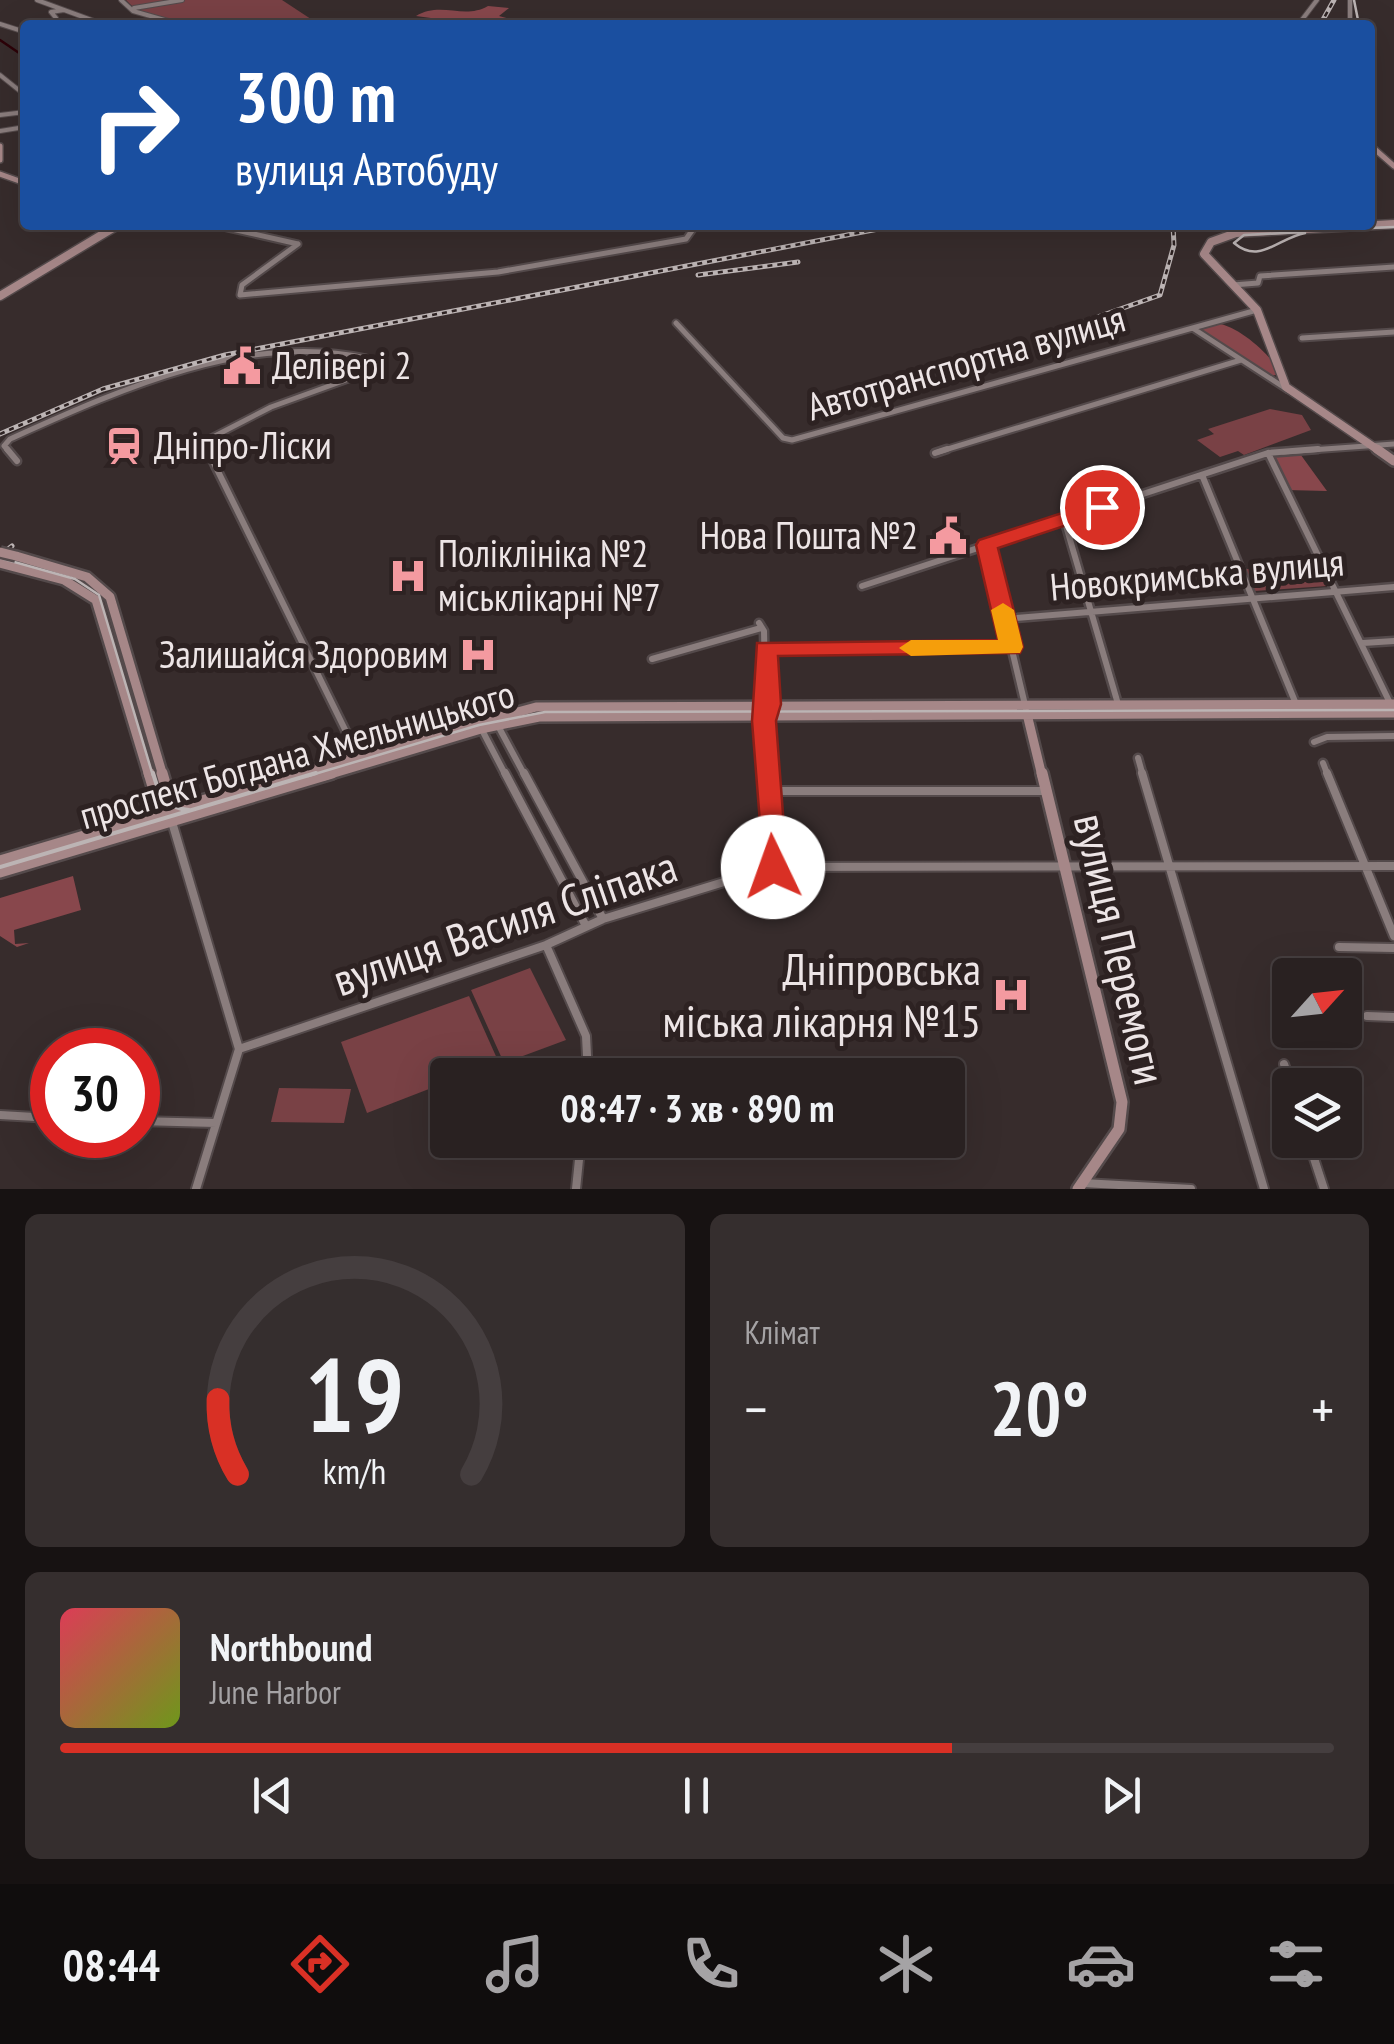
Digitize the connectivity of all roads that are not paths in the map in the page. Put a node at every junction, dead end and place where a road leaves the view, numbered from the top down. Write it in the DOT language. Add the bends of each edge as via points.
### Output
graph roads {
  1 [pos="37,0"];
  2 [pos="121,0"];
  3 [pos="182,0"];
  4 [pos="1317,0"];
  5 [pos="131,8"];
  6 [pos="70,10"];
  7 [pos="59,20"];
  8 [pos="93,20"];
  9 [pos="167,20"];
  10 [pos="1302,20"];
  11 [pos="0,75"];
  12 [pos="20,91"];
  13 [pos="0,146"];
  14 [pos="0,160"];
  15 [pos="110,230"];
  16 [pos="236,230"];
  17 [pos="692,230"];
  18 [pos="1289,230"];
  19 [pos="1394,267"];
  20 [pos="1232,285"];
  21 [pos="0,296"];
  22 [pos="1257,310"];
  23 [pos="676,323"];
  24 [pos="1193,328"];
  25 [pos="1394,332"];
  26 [pos="1302,338"];
  27 [pos="1241,360"];
  28 [pos="1294,394"];
  29 [pos="1394,444"];
  30 [pos="1370,446"];
  31 [pos="935,453"];
  32 [pos="1268,453"];
  33 [pos="17,461"];
  34 [pos="1394,461"];
  35 [pos="1202,475"];
  36 [pos="1064,518"];
  37 [pos="986,545"];
  38 [pos="0,552"];
  39 [pos="3,564"];
  40 [pos="862,586"];
  41 [pos="1394,587"];
  42 [pos="1336,591"];
  43 [pos="1254,598"];
  44 [pos="1092,611"];
  45 [pos="1005,619"];
  46 [pos="1394,641"];
  47 [pos="1363,644"];
  48 [pos="1011,647"];
  49 [pos="766,649"];
  50 [pos="652,659"];
  51 [pos="1118,704"];
  52 [pos="1296,704"];
  53 [pos="1393,708"];
  54 [pos="767,709"];
  55 [pos="1026,709"];
  56 [pos="495,720"];
  57 [pos="479,724"];
  58 [pos="1394,736"];
  59 [pos="1314,742"];
  60 [pos="155,749"];
  61 [pos="141,753"];
  62 [pos="1138,758"];
  63 [pos="360,760"];
  64 [pos="1322,762"];
  65 [pos="770,791"];
  66 [pos="1046,791"];
  67 [pos="160,813"];
  68 [pos="173,815"];
  69 [pos="37,856"];
  70 [pos="0,860"];
  71 [pos="1066,866"];
  72 [pos="1394,866"];
  73 [pos="773,867"];
  74 [pos="1169,867"];
  75 [pos="1364,867"];
  76 [pos="0,872"];
  77 [pos="603,918"];
  78 [pos="586,926"];
  79 [pos="1394,936"];
  80 [pos="546,945"];
  81 [pos="1339,947"];
  82 [pos="1394,948"];
  83 [pos="1366,1016"];
  84 [pos="1394,1017"];
  85 [pos="240,1049"];
  86 [pos="587,1058"];
  87 [pos="1284,1064"];
  88 [pos="1285,1068"];
  89 [pos="0,1115"];
  90 [pos="30,1117"];
  91 [pos="160,1121"];
  92 [pos="216,1123"];
  93 [pos="579,1158"];
  94 [pos="1314,1158"];
  95 [pos="1080,1186"];
  96 [pos="196,1189"];
  97 [pos="576,1189"];
  98 [pos="1191,1189"];
  99 [pos="1264,1189"];
  100 [pos="1324,1189"];
  1 -- 6 [label="street"];
  2 -- 5 [label="street"];
  3 -- 5 [label="street"];
  4 -- 10 [label="street"];
  5 -- 9 [label="street"];
  6 -- 7 [label="street" via="51,12"];
  6 -- 8 [label="street"];
  11 -- 12 [label="street"];
  13 -- 14 [label="main road"];
  15 -- 21 [label="main road"];
  16 -- 17 [label="street" via="298,244 242,286 237,292 243,296 498,272 686,239"];
  18 -- 20 [label="main road" via="1236,233 1212,242 1204,254"];
  19 -- 20 [label="street" via="1260,276 1258,283"];
  20 -- 22 [label="main road"];
  22 -- 24 [label="street, Автотранспортна вулиця"];
  22 -- 28 [label="main road" via="1283,382"];
  23 -- 24 [label="street, Автотранспортна вулиця" via="787,440"];
  24 -- 27 [label="street"];
  25 -- 26 [label="street"];
  27 -- 28 [label="street"];
  27 -- 31 [label="street"];
  28 -- 30 [label="main road"];
  29 -- 30 [label="street"];
  30 -- 32 [label="street"];
  30 -- 34 [label="main road"];
  32 -- 35 [label="street"];
  32 -- 42 [label="street"];
  33 -- 63 [label="street" via="4,446 10,438 124,391 301,349 345,350 366,358 370,368 364,373 257,413 206,447"];
  35 -- 36 [label="street"];
  35 -- 43 [label="street"];
  36 -- 37 [label="street"];
  36 -- 44 [label="street"];
  37 -- 40 [label="street"];
  37 -- 45 [label="street"];
  38 -- 60 [label="main road, bridge" via="87,576 107,592"];
  39 -- 61 [label="main road" via="64,580 93,597"];
  41 -- 42 [label="street, Новокримська вулиця"];
  42 -- 43 [label="street, Новокримська вулиця"];
  42 -- 47 [label="street"];
  43 -- 44 [label="street, Новокримська вулиця"];
  43 -- 52 [label="street"];
  44 -- 45 [label="street, Новокримська вулиця"];
  44 -- 51 [label="street"];
  45 -- 48 [label="street"];
  46 -- 47 [label="street"];
  47 -- 53 [label="street"];
  48 -- 49 [label="street"];
  48 -- 55 [label="street"];
  49 -- 50 [label="street" via="761,625"];
  49 -- 54 [label="street"];
  51 -- 52 [label="main road, проспект Богдана Хмельницького"];
  51 -- 55 [label="main road, проспект Богдана Хмельницького"];
  52 -- 53 [label="main road, проспект Богдана Хмельницького"];
  53 -- 55 [label="main road, проспект Богдана Хмельницького"];
  54 -- 55 [label="main road, проспект Богдана Хмельницького"];
  54 -- 56 [label="main road, проспект Богдана Хмельницького"];
  54 -- 65 [label="street"];
  55 -- 66 [label="main road, вулиця Перемоги"];
  56 -- 57 [label="main road, проспект Богдана Хмельницького"];
  56 -- 77 [label="street"];
  57 -- 63 [label="main road, проспект Богдана Хмельницького"];
  57 -- 78 [label="street"];
  58 -- 59 [label="street" via="1327,736"];
  60 -- 61 [label="main road"];
  60 -- 68 [label="main road"];
  61 -- 67 [label="main road"];
  62 -- 74 [label="street"];
  63 -- 68 [label="main road, проспект Богдана Хмельницького"];
  64 -- 75 [label="street"];
  65 -- 66 [label="street"];
  65 -- 73 [label="street"];
  66 -- 71 [label="main road, вулиця Перемоги"];
  67 -- 68 [label="main road"];
  67 -- 69 [label="main road, проспект Богдана Хмельницького"];
  68 -- 69 [label="main road, проспект Богдана Хмельницького"];
  68 -- 85 [label="street"];
  69 -- 70 [label="main road, проспект Богдана Хмельницького"];
  69 -- 76 [label="main road, проспект Богдана Хмельницького"];
  71 -- 73 [label="street, вулиця Василя Сліпака"];
  71 -- 74 [label="street, вулиця Василя Сліпака"];
  71 -- 95 [label="main road, вулиця Перемоги" via="1123,1116"];
  72 -- 75 [label="street, вулиця Василя Сліпака"];
  73 -- 77 [label="street, вулиця Василя Сліпака"];
  74 -- 75 [label="street, вулиця Василя Сліпака"];
  74 -- 99 [label="street"];
  75 -- 79 [label="street"];
  77 -- 78 [label="street, вулиця Василя Сліпака"];
  78 -- 80 [label="street, вулиця Василя Сліпака"];
  80 -- 85 [label="street, вулиця Василя Сліпака"];
  80 -- 86 [label="street" via="586,1036"];
  81 -- 82 [label="street"];
  83 -- 84 [label="street"];
  85 -- 92 [label="street"];
  87 -- 88 [label="street"];
  89 -- 90 [label="street"];
  91 -- 92 [label="street"];
  92 -- 96 [label="street"];
  93 -- 97 [label="street"];
  94 -- 100 [label="street"];
  95 -- 98 [label="street"];
}
